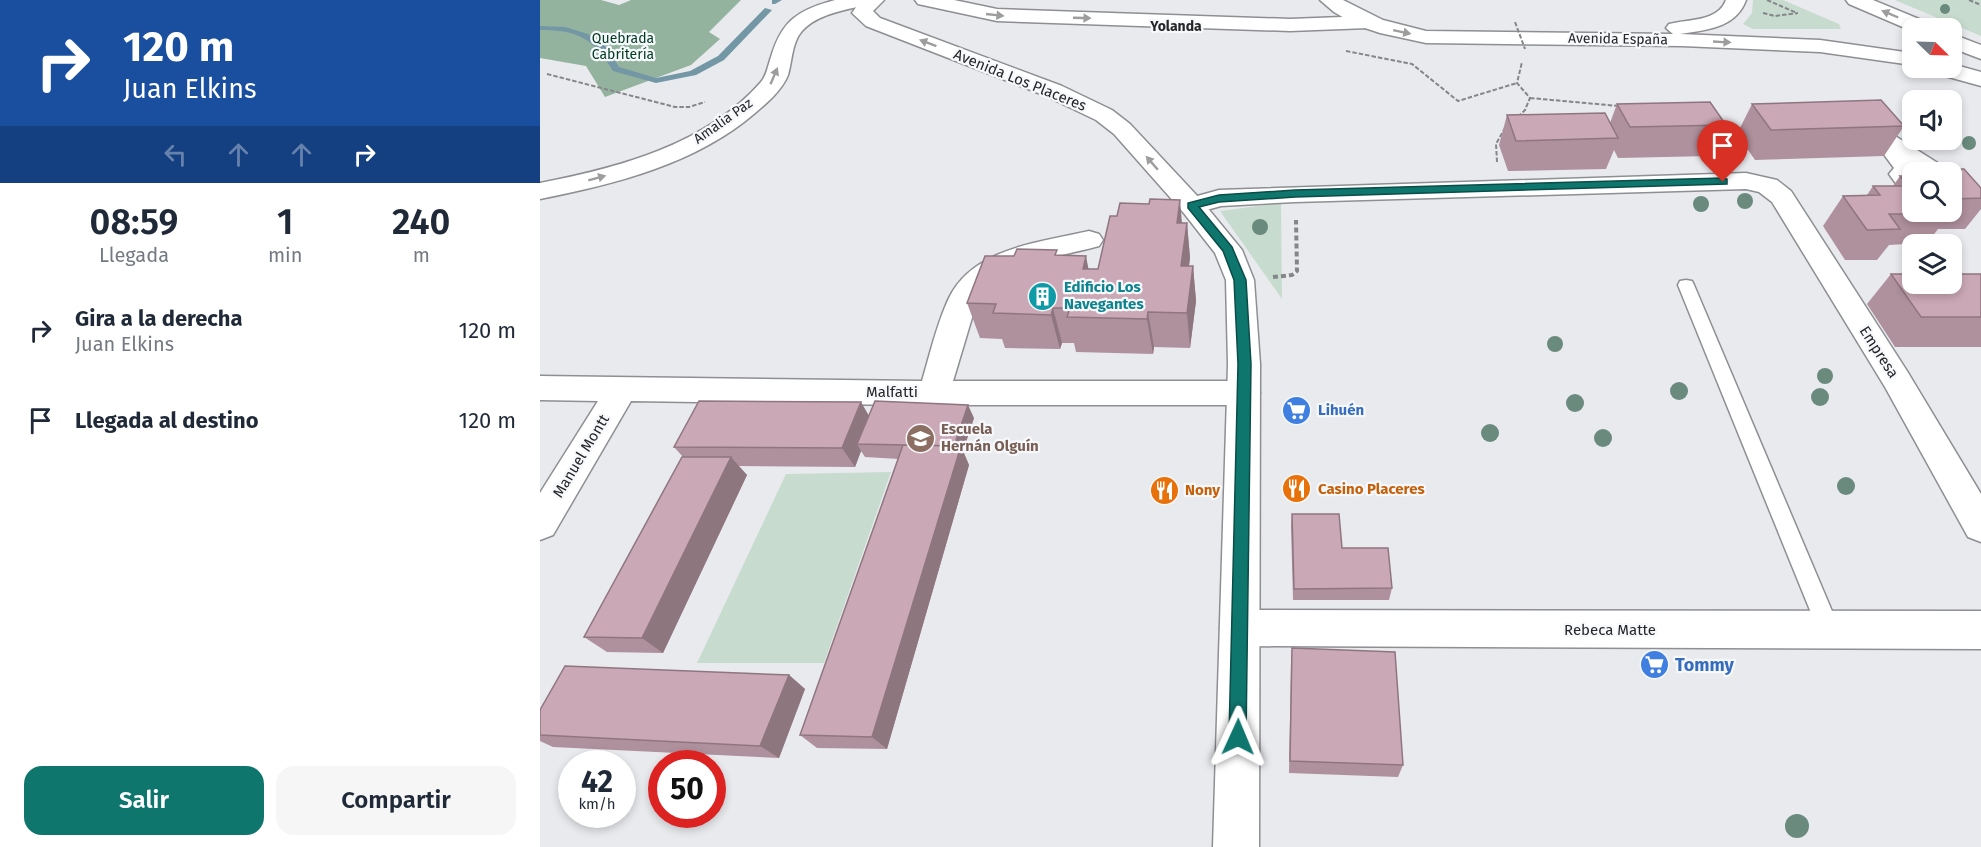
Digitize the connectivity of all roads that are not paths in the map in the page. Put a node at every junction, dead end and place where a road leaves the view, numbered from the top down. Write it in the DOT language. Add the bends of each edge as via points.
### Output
graph roads {
  1 [pos="862,0"];
  2 [pos="874,0"];
  3 [pos="925,0"];
  4 [pos="1330,0"];
  5 [pos="1856,0"];
  6 [pos="1736,2"];
  7 [pos="1280,6"];
  8 [pos="1902,19"];
  9 [pos="1368,22"];
  10 [pos="1290,25"];
  11 [pos="1618,39"];
  12 [pos="1962,44"];
  13 [pos="1981,53"];
  14 [pos="1902,58"];
  15 [pos="1962,74"];
  16 [pos="1981,79"];
  17 [pos="1902,162"];
  18 [pos="1919,162"];
  19 [pos="540,191"];
  20 [pos="1192,206"];
  21 [pos="1089,240"];
  22 [pos="1686,285"];
  23 [pos="540,388"];
  24 [pos="622,389"];
  25 [pos="934,392"];
  26 [pos="1244,393"];
  27 [pos="540,524"];
  28 [pos="1981,526"];
  29 [pos="1240,628"];
  30 [pos="1829,630"];
  31 [pos="1981,630"];
  32 [pos="1236,847"];
  19 -- 1 [label="street, Amalia Paz, one-way" via="626,169 699,140 736,116 772,84 790,32 825,9"];
  20 -- 2 [label="street, Avenida Los Placeres, one-way" via="1122,129 1104,115 1054,91 873,22 862,14 864,7"];
  3 -- 10 [label="street, one-way" via="997,15"];
  4 -- 9 [label="street, Avenida España"];
  8 -- 5 [label="street, one-way"];
  6 -- 11 [label="street" via="1715,22"];
  7 -- 10 [label="street"];
  9 -- 10 [label="street"];
  9 -- 11 [label="street, Avenida España, one-way" via="1426,37"];
  11 -- 14 [label="street, Avenida España, one-way" via="1820,46"];
  12 -- 13 [label="street"];
  15 -- 16 [label="street"];
  17 -- 18 [label="street" via="1886,141"];
  20 -- 26 [label="street, Avenida Los Placeres" via="1228,250 1240,280"];
  20 -- 28 [label="street, Empresa" via="1219,198 1295,194 1746,181 1768,186 1782,197 1896,379"];
  21 -- 25 [label="street" via="1023,256 988,271 970,287"];
  22 -- 30 [label="lane"];
  23 -- 24 [label="street, Malfatti"];
  24 -- 25 [label="street, Malfatti"];
  24 -- 27 [label="street, Manuel Montt"];
  25 -- 26 [label="street, Malfatti"];
  26 -- 29 [label="street, Avenida Los Placeres"];
  29 -- 30 [label="street, Rebeca Matte"];
  29 -- 32 [label="street, Avenida Los Placeres"];
  30 -- 31 [label="street, Rebeca Matte"];
}
